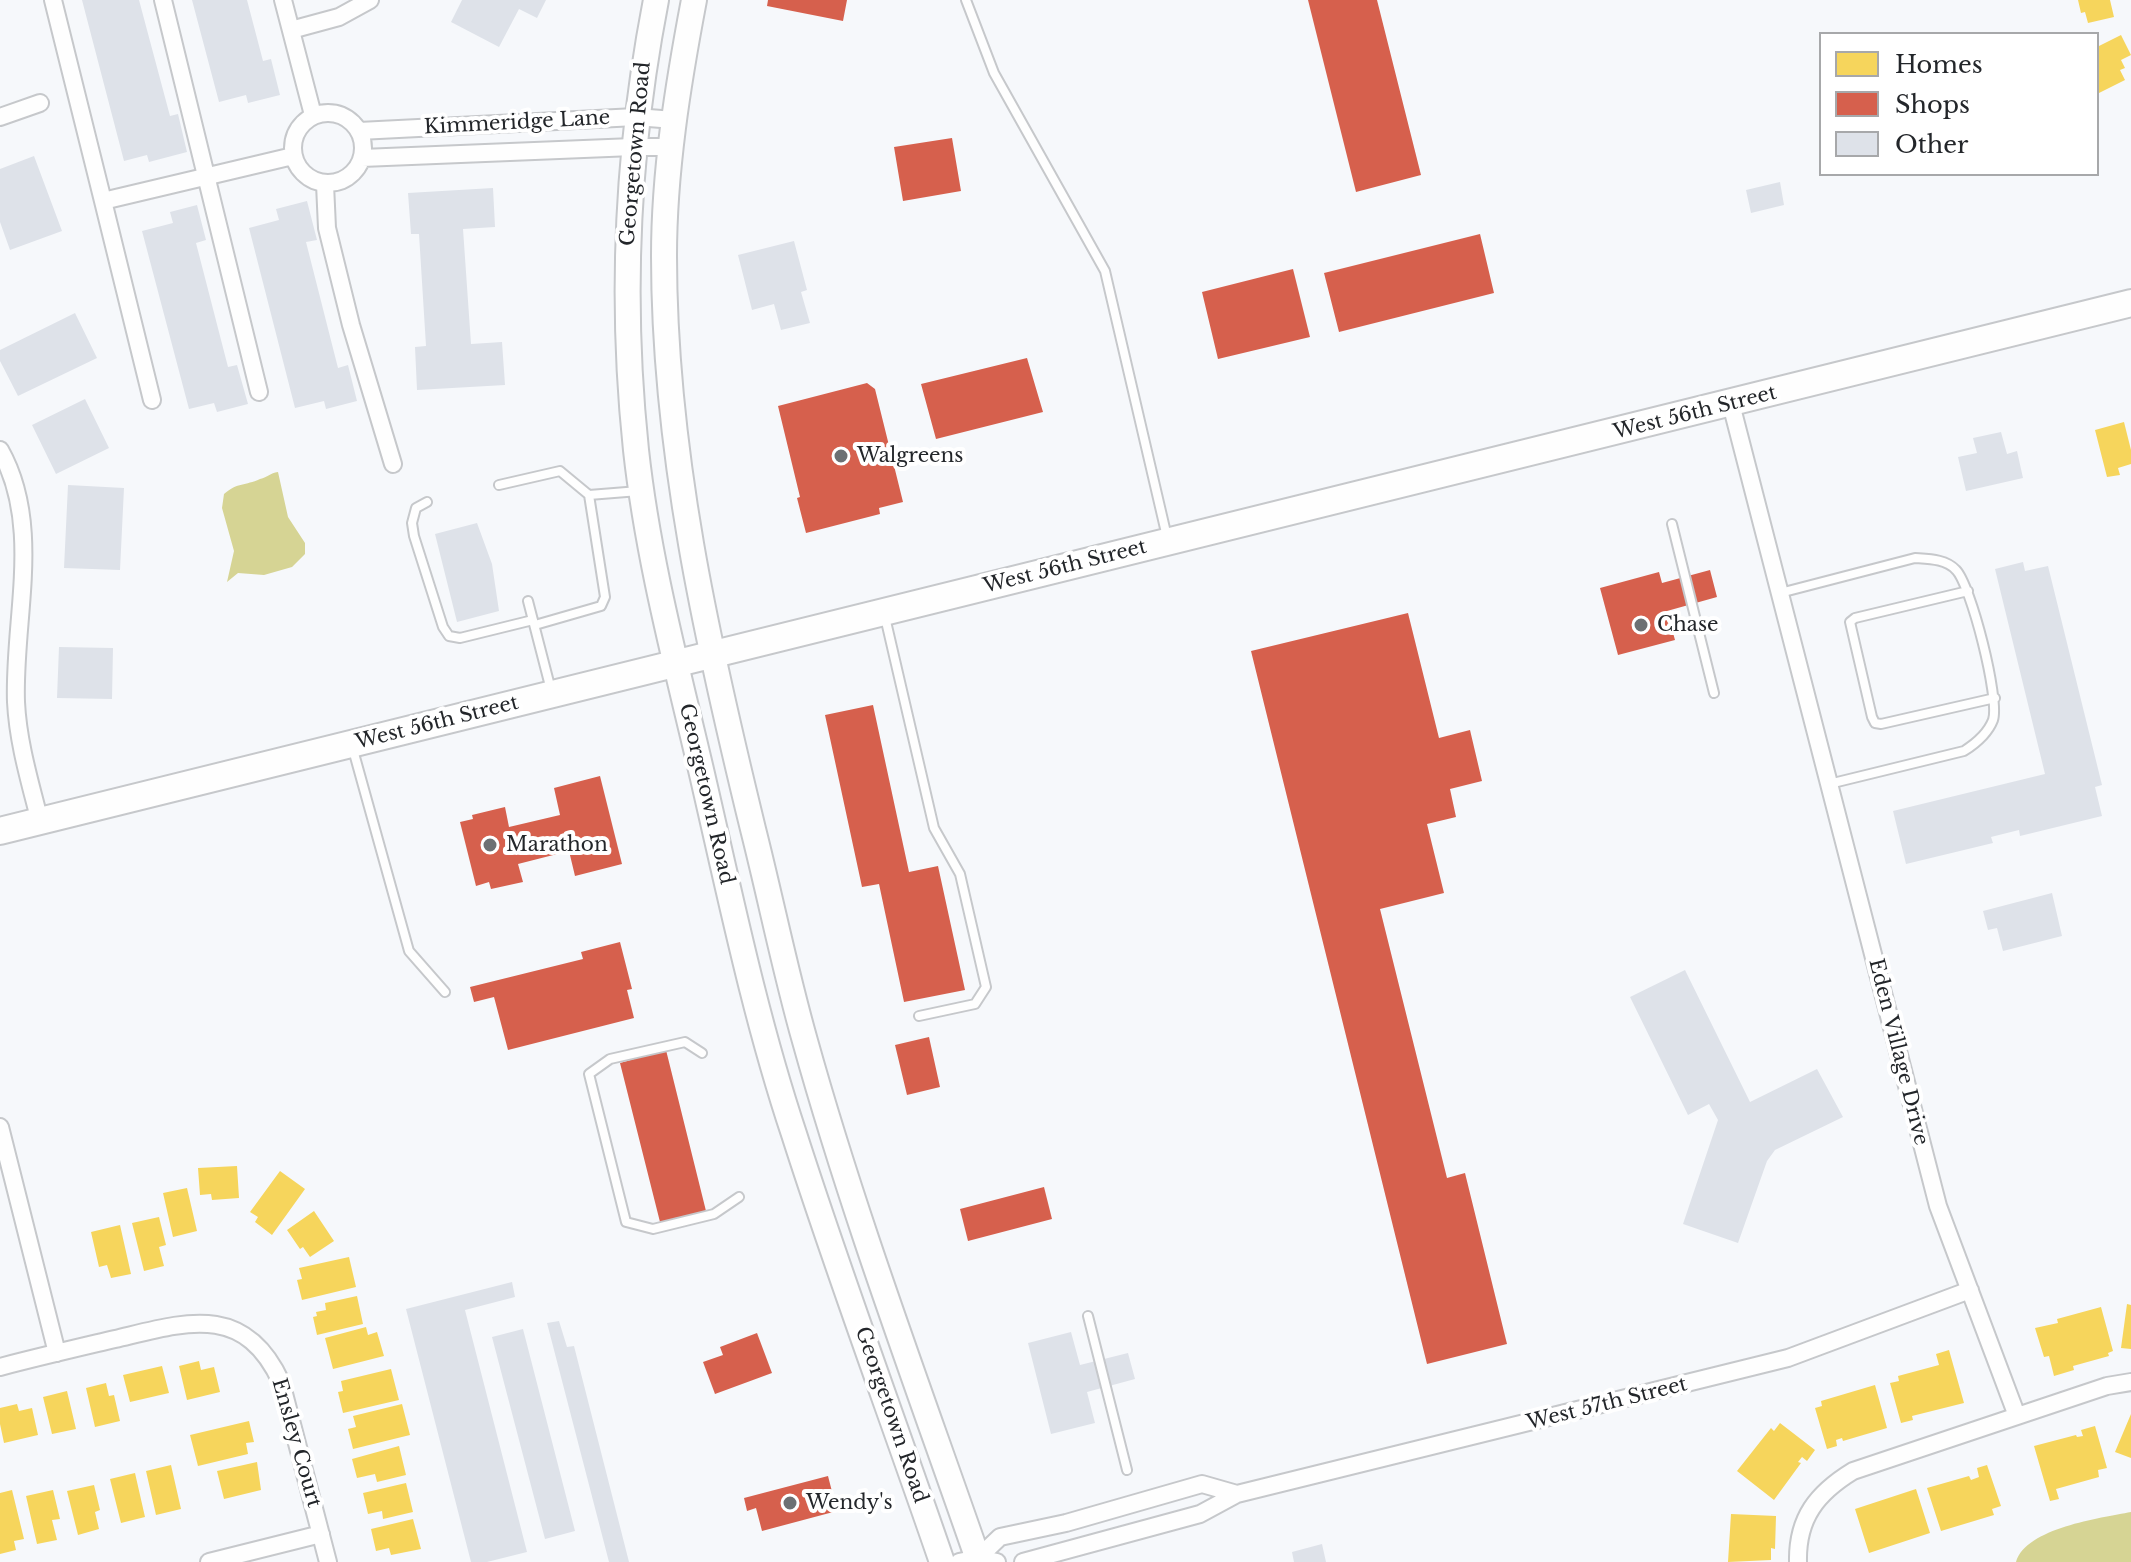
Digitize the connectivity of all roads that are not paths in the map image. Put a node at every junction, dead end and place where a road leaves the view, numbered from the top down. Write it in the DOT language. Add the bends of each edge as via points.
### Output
graph roads {
  1 [pos="53,0"];
  2 [pos="163,0"];
  3 [pos="283,0"];
  4 [pos="370,0"];
  5 [pos="656,0"];
  6 [pos="694,0"];
  7 [pos="966,0"];
  8 [pos="291,30"];
  9 [pos="40,103"];
  10 [pos="313,115"];
  11 [pos="0,117"];
  12 [pos="636,117"];
  13 [pos="674,120"];
  14 [pos="359,131"];
  15 [pos="633,147"];
  16 [pos="671,147"];
  17 [pos="293,156"];
  18 [pos="362,158"];
  19 [pos="206,176"];
  20 [pos="325,184"];
  21 [pos="103,201"];
  22 [pos="2131,303"];
  23 [pos="259,392"];
  24 [pos="152,400"];
  25 [pos="1731,404"];
  26 [pos="0,450"];
  27 [pos="393,464"];
  28 [pos="499,485"];
  29 [pos="642,490"];
  30 [pos="589,495"];
  31 [pos="427,502"];
  32 [pos="1672,524"];
  33 [pos="1168,542"];
  34 [pos="1968,591"];
  35 [pos="1780,593"];
  36 [pos="528,601"];
  37 [pos="884,612"];
  38 [pos="534,623"];
  39 [pos="713,655"];
  40 [pos="676,664"];
  41 [pos="1714,693"];
  42 [pos="552,694"];
  43 [pos="1995,698"];
  44 [pos="352,745"];
  45 [pos="1829,784"];
  46 [pos="40,822"];
  47 [pos="0,831"];
  48 [pos="445,992"];
  49 [pos="919,1016"];
  50 [pos="702,1053"];
  51 [pos="0,1127"];
  52 [pos="739,1197"];
  53 [pos="1970,1290"];
  54 [pos="1088,1316"];
  55 [pos="57,1353"];
  56 [pos="0,1367"];
  57 [pos="2131,1382"];
  58 [pos="2017,1416"];
  59 [pos="1127,1470"];
  60 [pos="1237,1494"];
  61 [pos="321,1534"];
  62 [pos="978,1561"];
  63 [pos="209,1562"];
  64 [pos="328,1562"];
  65 [pos="942,1562"];
  66 [pos="1023,1562"];
  67 [pos="1798,1562"];
  1 -- 21 [label="street"];
  2 -- 19 [label="street"];
  3 -- 8 [label="street"];
  4 -- 8 [label="street" via="339,17"];
  5 -- 12 [label="main road, Georgetown Road"];
  6 -- 13 [label="main road, Georgetown Road"];
  7 -- 33 [label="lane" via="994,73 1105,271"];
  8 -- 10 [label="street"];
  9 -- 11 [label="street"];
  10 -- 14 [label="street" via="344,116"];
  10 -- 17 [label="street" via="295,132"];
  12 -- 13 [label="street, Kimmeridge Lane"];
  12 -- 14 [label="street, Kimmeridge Lane"];
  12 -- 15 [label="main road, Georgetown Road"];
  13 -- 16 [label="main road, Georgetown Road"];
  14 -- 18 [label="street"];
  15 -- 16 [label="street, Kimmeridge Lane"];
  15 -- 18 [label="street, Kimmeridge Lane"];
  15 -- 29 [label="main road, Georgetown Road" via="627,301"];
  16 -- 39 [label="main road, Georgetown Road" via="664,255 671,406"];
  17 -- 19 [label="street"];
  17 -- 20 [label="street" via="304,175"];
  18 -- 20 [label="street" via="348,177"];
  19 -- 21 [label="street"];
  19 -- 23 [label="street"];
  20 -- 27 [label="street" via="327,228"];
  21 -- 24 [label="street"];
  22 -- 25 [label="main road, West 56th Street"];
  25 -- 33 [label="main road, West 56th Street"];
  25 -- 35 [label="street, Eden Village Drive"];
  26 -- 46 [label="street" via="22,515 16,699 21,747"];
  28 -- 30 [label="lane" via="560,471"];
  29 -- 30 [label="lane"];
  29 -- 40 [label="main road, Georgetown Road"];
  30 -- 38 [label="lane" via="605,597 601,606"];
  31 -- 38 [label="lane" via="416,508 414,536 449,636"];
  32 -- 41 [label="lane"];
  33 -- 37 [label="main road, West 56th Street"];
  34 -- 35 [label="lane" via="1956,569 1938,559 1915,558"];
  34 -- 43 [label="lane"];
  34 -- 43 [label="lane" via="1850,622 1872,717 1881,724"];
  35 -- 45 [label="street, Eden Village Drive"];
  36 -- 38 [label="lane"];
  37 -- 39 [label="main road, West 56th Street"];
  37 -- 49 [label="lane" via="934,828 960,874 986,987 975,1004"];
  38 -- 42 [label="lane"];
  39 -- 40 [label="main road, West 56th Street"];
  39 -- 62 [label="main road, Georgetown Road" via="804,1040 856,1210"];
  40 -- 42 [label="main road, West 56th Street"];
  40 -- 65 [label="main road, Georgetown Road" via="752,989 793,1132"];
  42 -- 44 [label="main road, West 56th Street"];
  43 -- 45 [label="lane" via="1993,720 1977,743 1964,751"];
  44 -- 46 [label="main road, West 56th Street"];
  44 -- 48 [label="lane" via="409,951"];
  45 -- 53 [label="street, Eden Village Drive" via="1938,1206"];
  46 -- 47 [label="main road, West 56th Street"];
  50 -- 52 [label="lane" via="685,1042 610,1059 589,1074 626,1222 653,1229 714,1214"];
  51 -- 55 [label="street"];
  53 -- 58 [label="street, Eden Village Drive"];
  53 -- 60 [label="street, West 57th Street" via="1788,1358"];
  54 -- 59 [label="lane"];
  55 -- 56 [label="street"];
  55 -- 61 [label="street, Ensley Court" via="185,1322 244,1336 281,1382"];
  57 -- 58 [label="street"];
  58 -- 67 [label="street" via="1836,1481 1805,1520"];
  60 -- 62 [label="street, West 57th Street" via="1202,1484 1000,1537"];
  60 -- 66 [label="street, West 57th Street" via="1200,1514"];
  61 -- 63 [label="street"];
  61 -- 64 [label="street, Ensley Court"];
}
